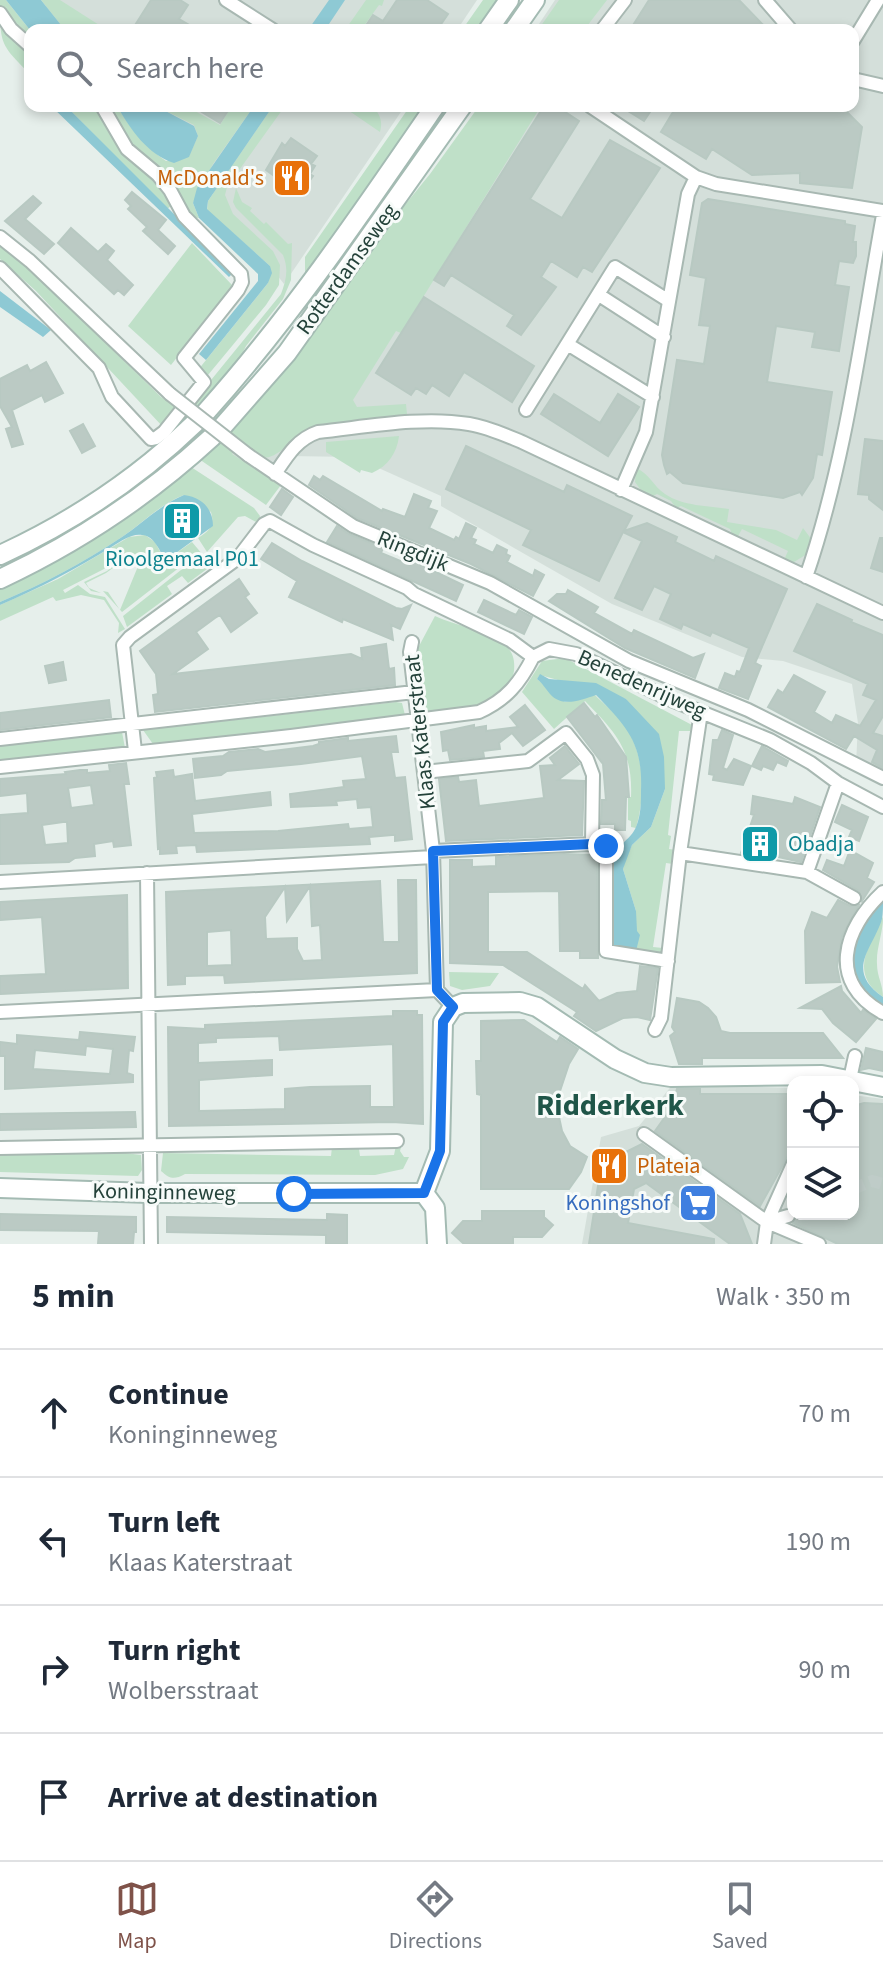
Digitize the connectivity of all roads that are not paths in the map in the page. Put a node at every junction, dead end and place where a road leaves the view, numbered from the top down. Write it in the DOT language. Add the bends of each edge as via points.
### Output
graph roads {
  1 [pos="509,0"];
  2 [pos="535,0"];
  3 [pos="625,0"];
  4 [pos="765,0"];
  5 [pos="878,0"];
  6 [pos="234,2"];
  7 [pos="0,13"];
  8 [pos="265,24"];
  9 [pos="492,24"];
  10 [pos="518,24"];
  11 [pos="607,24"];
  12 [pos="786,24"];
  13 [pos="859,31"];
  14 [pos="24,41"];
  15 [pos="859,80"];
  16 [pos="883,86"];
  17 [pos="105,112"];
  18 [pos="431,112"];
  19 [pos="458,112"];
  20 [pos="599,112"];
  21 [pos="696,177"];
  22 [pos="883,213"];
  23 [pos="0,237"];
  24 [pos="0,268"];
  25 [pos="599,295"];
  26 [pos="669,301"];
  27 [pos="664,337"];
  28 [pos="569,345"];
  29 [pos="653,397"];
  30 [pos="526,410"];
  31 [pos="275,474"];
  32 [pos="621,490"];
  33 [pos="0,555"];
  34 [pos="806,577"];
  35 [pos="0,579"];
  36 [pos="883,613"];
  37 [pos="412,642"];
  38 [pos="533,657"];
  39 [pos="414,692"];
  40 [pos="701,712"];
  41 [pos="418,719"];
  42 [pos="132,725"];
  43 [pos="0,739"];
  44 [pos="135,751"];
  45 [pos="0,767"];
  46 [pos="424,772"];
  47 [pos="883,778"];
  48 [pos="838,783"];
  49 [pos="883,807"];
  50 [pos="592,844"];
  51 [pos="680,853"];
  52 [pos="433,854"];
  53 [pos="807,872"];
  54 [pos="147,873"];
  55 [pos="0,882"];
  56 [pos="883,892"];
  57 [pos="854,898"];
  58 [pos="668,958"];
  59 [pos="437,990"];
  60 [pos="149,1004"];
  61 [pos="453,1007"];
  62 [pos="0,1012"];
  63 [pos="883,1013"];
  64 [pos="657,1026"];
  65 [pos="855,1056"];
  66 [pos="829,1076"];
  67 [pos="851,1076"];
  68 [pos="859,1081"];
  69 [pos="883,1087"];
  70 [pos="644,1134"];
  71 [pos="397,1141"];
  72 [pos="149,1146"];
  73 [pos="0,1148"];
  74 [pos="787,1177"];
  75 [pos="0,1188"];
  76 [pos="149,1193"];
  77 [pos="424,1193"];
  78 [pos="787,1216"];
  79 [pos="767,1222"];
  80 [pos="151,1244"];
  81 [pos="437,1244"];
  82 [pos="764,1244"];
  83 [pos="819,1244"];
  1 -- 9 [label="main road"];
  2 -- 10 [label="main road"];
  3 -- 11 [label="street"];
  4 -- 12 [label="street"];
  5 -- 13 [label="street"];
  6 -- 8 [label="street"];
  7 -- 14 [label="street"];
  15 -- 16 [label="street"];
  17 -- 24 [label="street" via="127,149 158,175 184,216 241,274 238,290 184,358 204,382 153,439 112,397 99,368"];
  18 -- 33 [label="main road, Rotterdamseweg" via="290,312 200,418 154,461 96,503"];
  19 -- 35 [label="main road, Rotterdamseweg" via="287,353 217,431 169,476 100,526"];
  20 -- 21 [label="street"];
  21 -- 22 [label="street"];
  21 -- 26 [label="street" via="688,194"];
  22 -- 34 [label="street" via="839,462"];
  23 -- 31 [label="street, Ringdijk, bridge" via="170,394"];
  25 -- 26 [label="street" via="615,267"];
  25 -- 27 [label="street"];
  25 -- 28 [label="street"];
  26 -- 27 [label="street"];
  27 -- 29 [label="street"];
  28 -- 29 [label="street"];
  28 -- 30 [label="street"];
  29 -- 32 [label="street" via="646,432"];
  31 -- 32 [label="street" via="302,439 318,432 446,422 505,435"];
  31 -- 47 [label="street, Ringdijk" via="353,526 490,583 629,661 748,710"];
  32 -- 34 [label="street"];
  34 -- 36 [label="street"];
  37 -- 39 [label="street, Klaas Katerstraat"];
  38 -- 40 [label="street, Benedenrijweg" via="549,649 576,654"];
  38 -- 41 [label="street" via="521,679 495,705 479,712"];
  38 -- 42 [label="street" via="510,640 270,521 238,558 123,645"];
  39 -- 41 [label="street, Klaas Katerstraat"];
  39 -- 42 [label="street"];
  40 -- 48 [label="street, Benedenrijweg" via="770,740"];
  40 -- 51 [label="street"];
  41 -- 44 [label="street"];
  41 -- 46 [label="street, Klaas Katerstraat"];
  42 -- 43 [label="street"];
  42 -- 44 [label="street"];
  44 -- 45 [label="street"];
  46 -- 50 [label="street" via="528,761 566,733 593,775"];
  46 -- 52 [label="street, Klaas Katerstraat"];
  48 -- 49 [label="street, Benedenrijweg"];
  48 -- 53 [label="street"];
  50 -- 52 [label="street"];
  50 -- 58 [label="street" via="606,846 606,951"];
  51 -- 53 [label="street"];
  51 -- 58 [label="street"];
  52 -- 54 [label="street"];
  52 -- 59 [label="street, Klaas Katerstraat"];
  53 -- 57 [label="street"];
  54 -- 55 [label="street"];
  54 -- 60 [label="street"];
  56 -- 63 [label="street" via="854,934 845,967 859,994"];
  58 -- 64 [label="street"];
  59 -- 60 [label="street"];
  59 -- 61 [label="street"];
  60 -- 62 [label="street"];
  60 -- 72 [label="street"];
  61 -- 66 [label="main road" via="475,1001 537,1007 645,1073"];
  61 -- 77 [label="main road" via="443,1022 440,1151"];
  65 -- 67 [label="street"];
  68 -- 69 [label="main road"];
  70 -- 79 [label="street"];
  71 -- 72 [label="street, Koninginneweg"];
  72 -- 73 [label="street, Koninginneweg"];
  72 -- 76 [label="street"];
  74 -- 79 [label="street"];
  75 -- 76 [label="main road, Koninginneweg"];
  76 -- 77 [label="main road, Koninginneweg"];
  76 -- 80 [label="street"];
  77 -- 81 [label="main road" via="435,1208"];
  78 -- 79 [label="street"];
  79 -- 82 [label="street"];
  79 -- 83 [label="street"];
}
